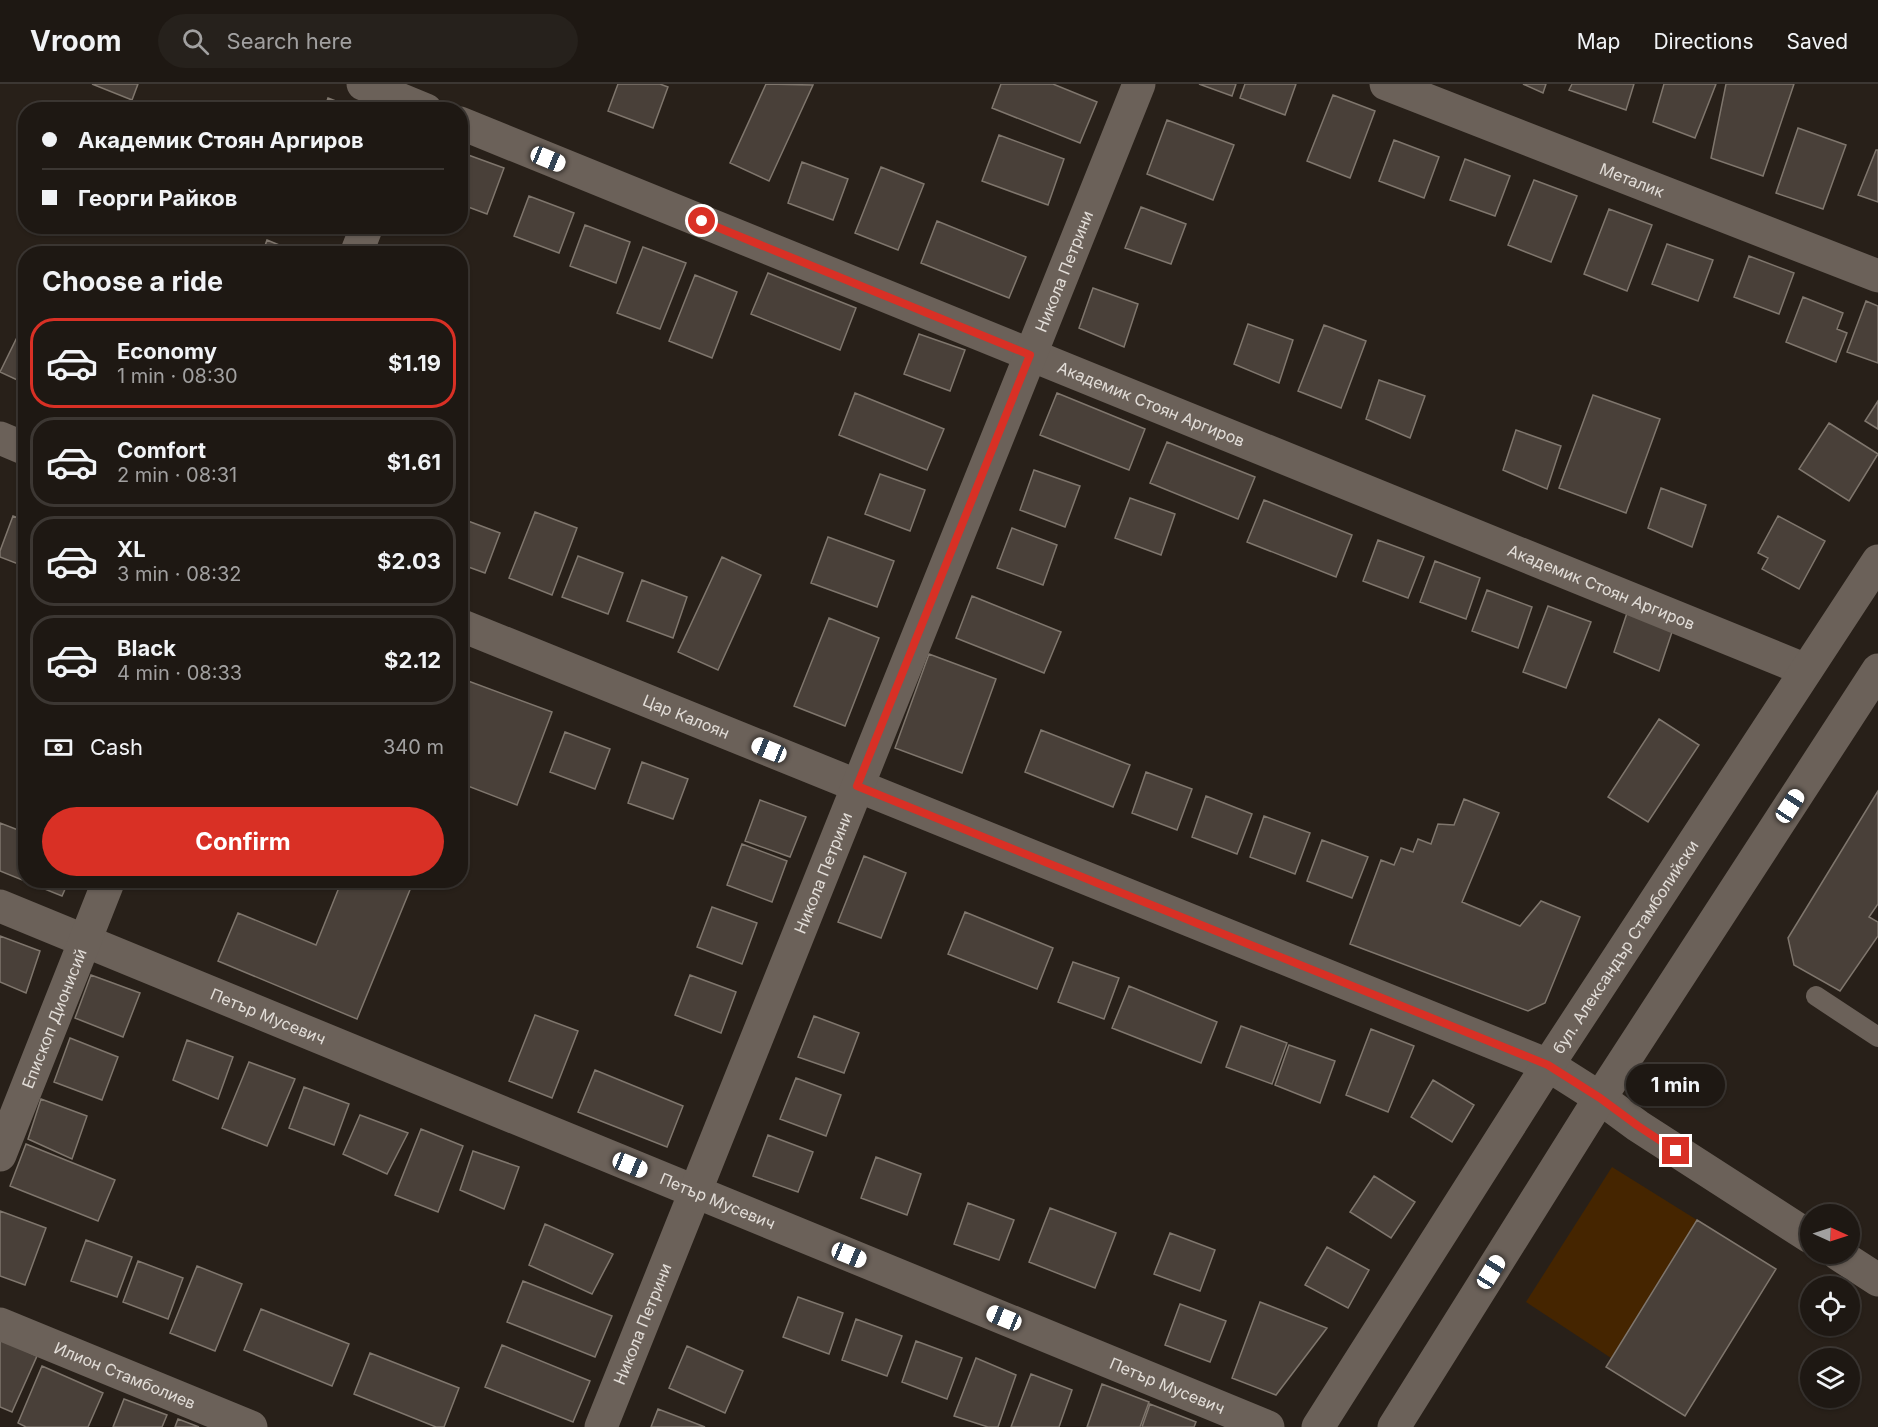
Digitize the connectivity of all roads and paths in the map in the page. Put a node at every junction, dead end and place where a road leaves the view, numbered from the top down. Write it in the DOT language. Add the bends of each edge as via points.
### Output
graph roads {
  1 [pos="363,84"];
  2 [pos="1139,84"];
  3 [pos="1386,84"];
  4 [pos="419,102"];
  5 [pos="468,126"];
  6 [pos="1878,276"];
  7 [pos="1030,355"];
  8 [pos="0,438"];
  9 [pos="18,446"];
  10 [pos="1878,561"];
  11 [pos="468,628"];
  12 [pos="1806,670"];
  13 [pos="1878,670"];
  14 [pos="857,786"];
  15 [pos="106,888"];
  16 [pos="0,906"];
  17 [pos="85,941"];
  18 [pos="1816,996"];
  19 [pos="1878,1037"];
  20 [pos="1548,1065"];
  21 [pos="1600,1098"];
  22 [pos="0,1155"];
  23 [pos="695,1192"];
  24 [pos="1800,1231"];
  25 [pos="1853,1264"];
  26 [pos="1878,1280"];
  27 [pos="0,1324"];
  28 [pos="251,1427"];
  29 [pos="601,1427"];
  30 [pos="1268,1427"];
  31 [pos="1318,1427"];
  32 [pos="1394,1427"];
  1 -- 4 [label="street"];
  2 -- 7 [label="street, Никола Петрини"];
  3 -- 6 [label="street, Металик"];
  5 -- 7 [label="street, Академик Стоян Аргиров"];
  7 -- 12 [label="street, Академик Стоян Аргиров"];
  7 -- 14 [label="street, Никола Петрини"];
  8 -- 9 [label="street"];
  10 -- 12 [label="street, бул. Александър Стамболийски"];
  11 -- 14 [label="street, Цар Калоян"];
  12 -- 20 [label="street, бул. Александър Стамболийски"];
  13 -- 21 [label="street"];
  14 -- 20 [label="street, Цар Калоян"];
  14 -- 23 [label="street, Никола Петрини"];
  15 -- 17 [label="street, Епископ Дионисий"];
  16 -- 17 [label="street, Петър Мусевич"];
  17 -- 22 [label="street, Епископ Дионисий"];
  17 -- 23 [label="street, Петър Мусевич"];
  18 -- 19 [label="lane"];
  20 -- 21 [label="street, Цар Калоян"];
  20 -- 31 [label="street, бул. Александър Стамболийски"];
  21 -- 24 [label="street, Цар Калоян"];
  21 -- 32 [label="street"];
  23 -- 29 [label="street, Никола Петрини"];
  23 -- 30 [label="street, Петър Мусевич"];
  25 -- 26 [label="street"];
  27 -- 28 [label="street, Илион Стамболиев"];
}
